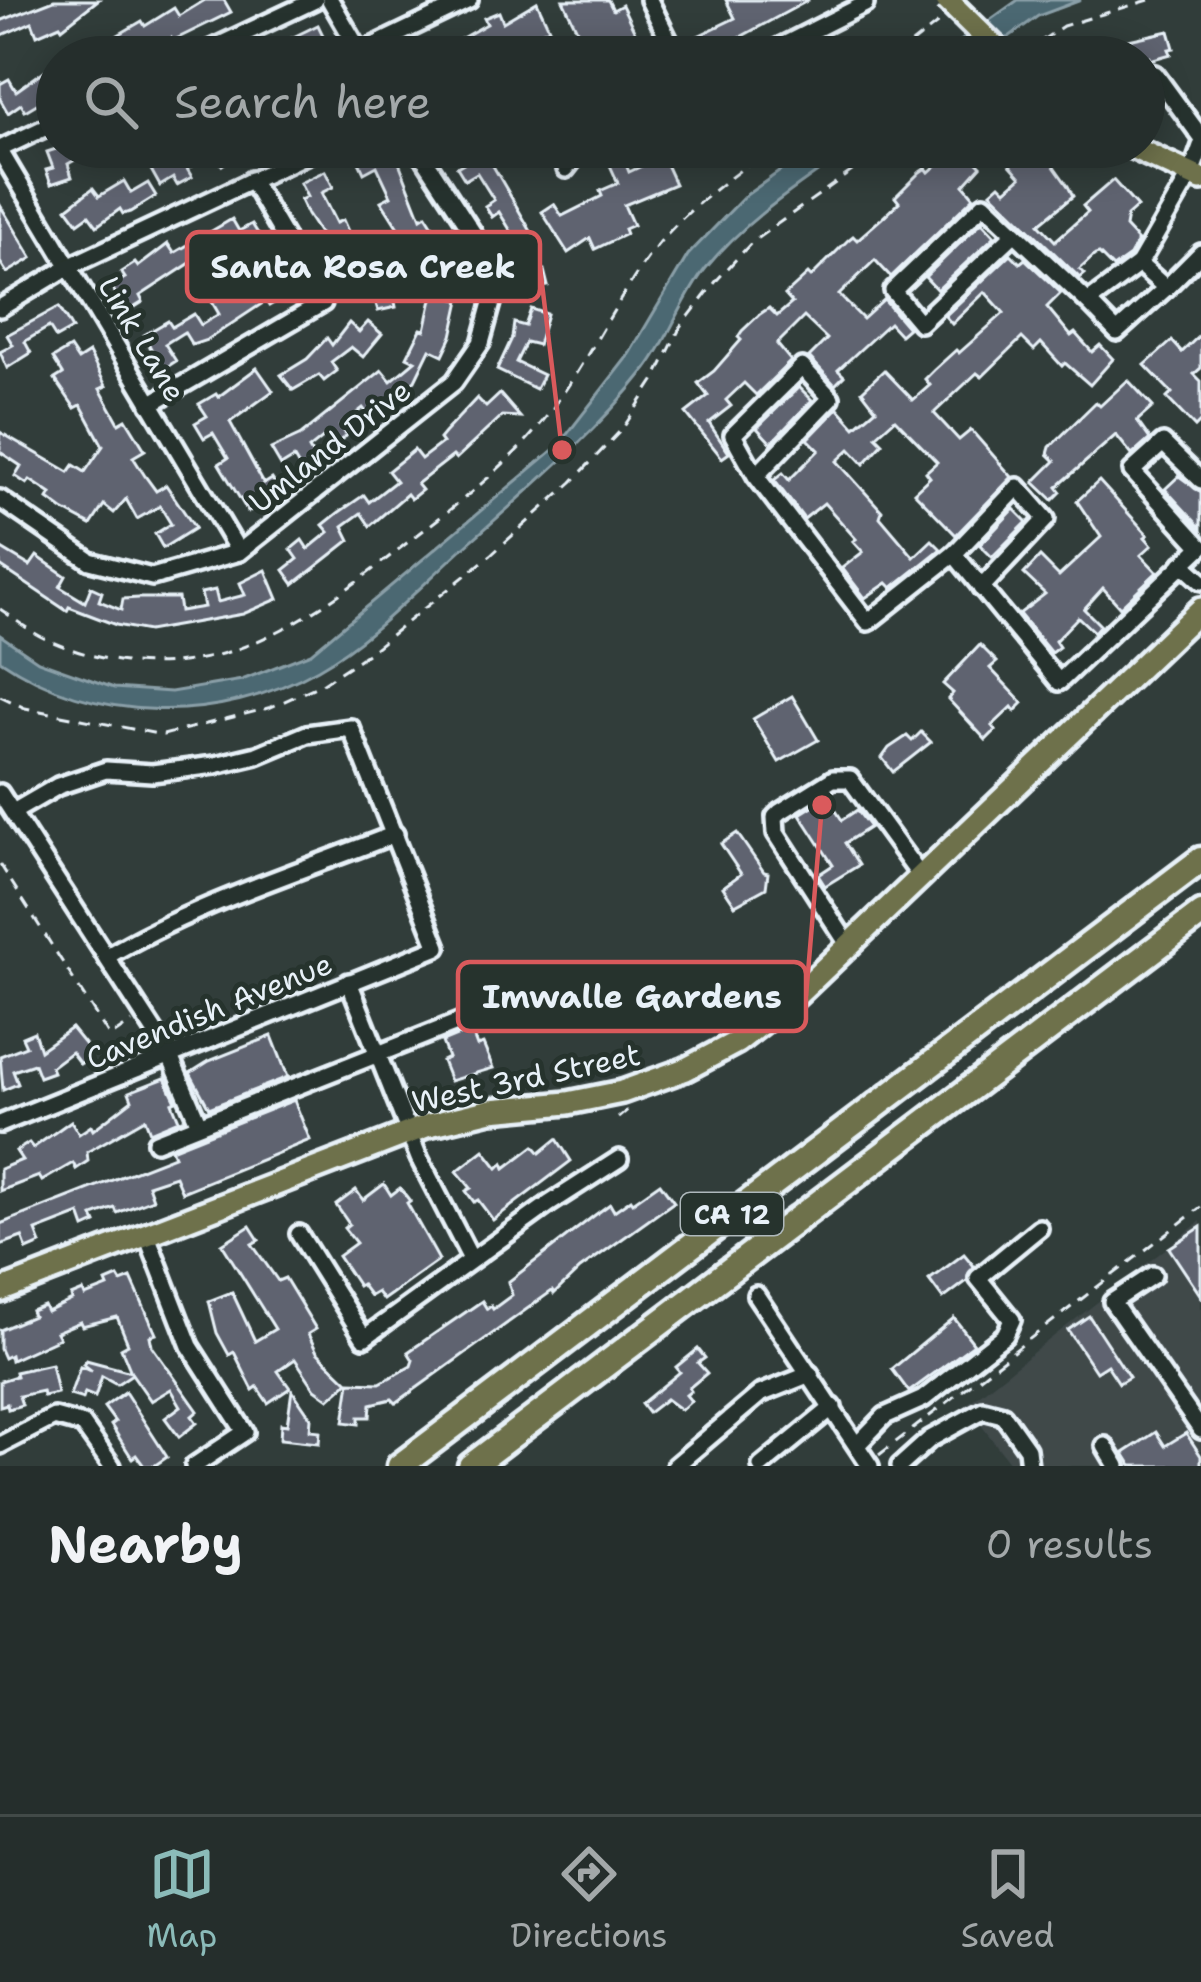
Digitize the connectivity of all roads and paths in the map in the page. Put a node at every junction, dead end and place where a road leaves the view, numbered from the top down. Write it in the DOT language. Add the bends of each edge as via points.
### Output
graph roads {
  1 [pos="315,0"];
  2 [pos="330,0"];
  3 [pos="469,0"];
  4 [pos="649,0"];
  5 [pos="1149,0"];
  6 [pos="865,4"];
  7 [pos="949,7"];
  8 [pos="239,36"];
  9 [pos="351,36"];
  10 [pos="399,36"];
  11 [pos="666,36"];
  12 [pos="802,36"];
  13 [pos="918,36"];
  14 [pos="981,36"];
  15 [pos="1048,36"];
  16 [pos="1165,89"];
  17 [pos="36,132"];
  18 [pos="1201,141"];
  19 [pos="0,150"];
  20 [pos="1165,162"];
  21 [pos="277,168"];
  22 [pos="431,168"];
  23 [pos="743,168"];
  24 [pos="856,168"];
  25 [pos="1196,176"];
  26 [pos="251,180"];
  27 [pos="1015,233"];
  28 [pos="1201,254"];
  29 [pos="1139,264"];
  30 [pos="68,267"];
  31 [pos="1166,288"];
  32 [pos="1088,302"];
  33 [pos="0,308"];
  34 [pos="150,404"];
  35 [pos="756,476"];
  36 [pos="1201,480"];
  37 [pos="0,499"];
  38 [pos="239,553"];
  39 [pos="953,554"];
  40 [pos="1196,554"];
  41 [pos="1201,581"];
  42 [pos="981,588"];
  43 [pos="0,609"];
  44 [pos="1201,609"];
  45 [pos="0,696"];
  46 [pos="0,793"];
  47 [pos="15,811"];
  48 [pos="395,834"];
  49 [pos="1201,838"];
  50 [pos="1201,860"];
  51 [pos="0,864"];
  52 [pos="921,877"];
  53 [pos="1201,914"];
  54 [pos="1201,934"];
  55 [pos="849,946"];
  56 [pos="106,957"];
  57 [pos="1065,962"];
  58 [pos="349,982"];
  59 [pos="1086,1001"];
  60 [pos="144,1015"];
  61 [pos="469,1018"];
  62 [pos="380,1053"];
  63 [pos="169,1054"];
  64 [pos="0,1124"];
  65 [pos="199,1124"];
  66 [pos="408,1132"];
  67 [pos="156,1142"];
  68 [pos="619,1159"];
  69 [pos="1201,1207"];
  70 [pos="1039,1228"];
  71 [pos="146,1233"];
  72 [pos="299,1234"];
  73 [pos="471,1259"];
  74 [pos="1153,1275"];
  75 [pos="0,1291"];
  76 [pos="756,1295"];
  77 [pos="810,1374"];
  78 [pos="833,1407"];
  79 [pos="1201,1430"];
  80 [pos="858,1444"];
  81 [pos="0,1445"];
  82 [pos="1105,1446"];
  83 [pos="869,1465"];
  84 [pos="112,1466"];
  85 [pos="194,1466"];
  86 [pos="400,1466"];
  87 [pos="471,1466"];
  88 [pos="675,1466"];
  89 [pos="760,1466"];
  90 [pos="900,1466"];
  91 [pos="1029,1466"];
  92 [pos="1117,1466"];
  1 -- 8 [label="street"];
  2 -- 9 [label="street"];
  3 -- 10 [label="street"];
  4 -- 11 [label="street"];
  5 -- 15 [label="path"];
  6 -- 12 [label="street"];
  7 -- 13 [label="path"];
  7 -- 14 [label="main road, bridge"];
  16 -- 18 [label="street"];
  17 -- 19 [label="street"];
  18 -- 25 [label="street"];
  19 -- 30 [label="street, Link Lane"];
  20 -- 25 [label="main road"];
  21 -- 26 [label="street"];
  22 -- 38 [label="street, Umland Drive" via="473,233 492,303 481,343 454,382"];
  23 -- 43 [label="path" via="668,232 526,440 311,616 256,645 180,663 114,661 44,638"];
  24 -- 45 [label="path" via="752,242 717,280 622,428 572,482 491,555 322,683 269,708 163,735"];
  25 -- 29 [label="street"];
  26 -- 30 [label="street"];
  26 -- 34 [label="street" via="323,303"];
  27 -- 27 [label="street" via="985,204 893,291 920,323"];
  27 -- 32 [label="street"];
  28 -- 31 [label="street"];
  29 -- 31 [label="street"];
  29 -- 32 [label="street"];
  30 -- 33 [label="street"];
  30 -- 34 [label="street, Link Lane"];
  31 -- 32 [label="street" via="1117,332"];
  34 -- 38 [label="street, Link Lane"];
  35 -- 35 [label="street" via="831,398 802,367 733,435"];
  35 -- 39 [label="street" via="868,622"];
  36 -- 40 [label="street" via="1163,442 1132,471"];
  37 -- 38 [label="street, Umland Drive" via="91,561 152,577"];
  39 -- 42 [label="street"];
  39 -- 42 [label="street" via="1018,487 1046,519"];
  40 -- 41 [label="street"];
  40 -- 42 [label="street" via="1059,682"];
  44 -- 52 [label="main road, West 3rd Street"];
  46 -- 47 [label="street"];
  47 -- 48 [label="street" via="106,770 215,765 351,728"];
  47 -- 56 [label="street"];
  48 -- 56 [label="street"];
  48 -- 58 [label="street, Cavendish Avenue" via="438,947"];
  49 -- 57 [label="highway"];
  50 -- 57 [label="highway, CA 12"];
  51 -- 60 [label="path" via="110,1037"];
  52 -- 55 [label="main road, West 3rd Street"];
  52 -- 55 [label="street" via="850,779 833,779 775,817 776,833"];
  53 -- 59 [label="highway, CA 12"];
  54 -- 59 [label="highway"];
  55 -- 66 [label="main road, West 3rd Street" via="754,1030 665,1078 604,1097 475,1112"];
  56 -- 60 [label="street"];
  57 -- 86 [label="highway, CA 12"];
  58 -- 62 [label="street"];
  58 -- 63 [label="street, Cavendish Avenue"];
  59 -- 87 [label="highway, CA 12"];
  60 -- 63 [label="street"];
  61 -- 62 [label="street"];
  62 -- 65 [label="street"];
  62 -- 66 [label="street"];
  63 -- 64 [label="street, Cavendish Avenue"];
  63 -- 65 [label="street"];
  65 -- 67 [label="street"];
  66 -- 71 [label="main road, West 3rd Street"];
  66 -- 73 [label="street"];
  68 -- 73 [label="street"];
  69 -- 83 [label="path"];
  70 -- 80 [label="street" via="978,1279 1012,1320 1005,1335 923,1399 885,1416"];
  71 -- 75 [label="main road, West 3rd Street"];
  71 -- 85 [label="street" via="190,1346 245,1432"];
  72 -- 73 [label="street" via="364,1338"];
  74 -- 79 [label="street" via="1112,1302"];
  76 -- 77 [label="street"];
  77 -- 78 [label="street"];
  77 -- 88 [label="street" via="760,1394"];
  78 -- 80 [label="street"];
  78 -- 89 [label="street"];
  80 -- 83 [label="street"];
  81 -- 84 [label="street" via="54,1417 83,1425"];
  82 -- 92 [label="street"];
  90 -- 91 [label="street" via="982,1410 1003,1414"];
}
